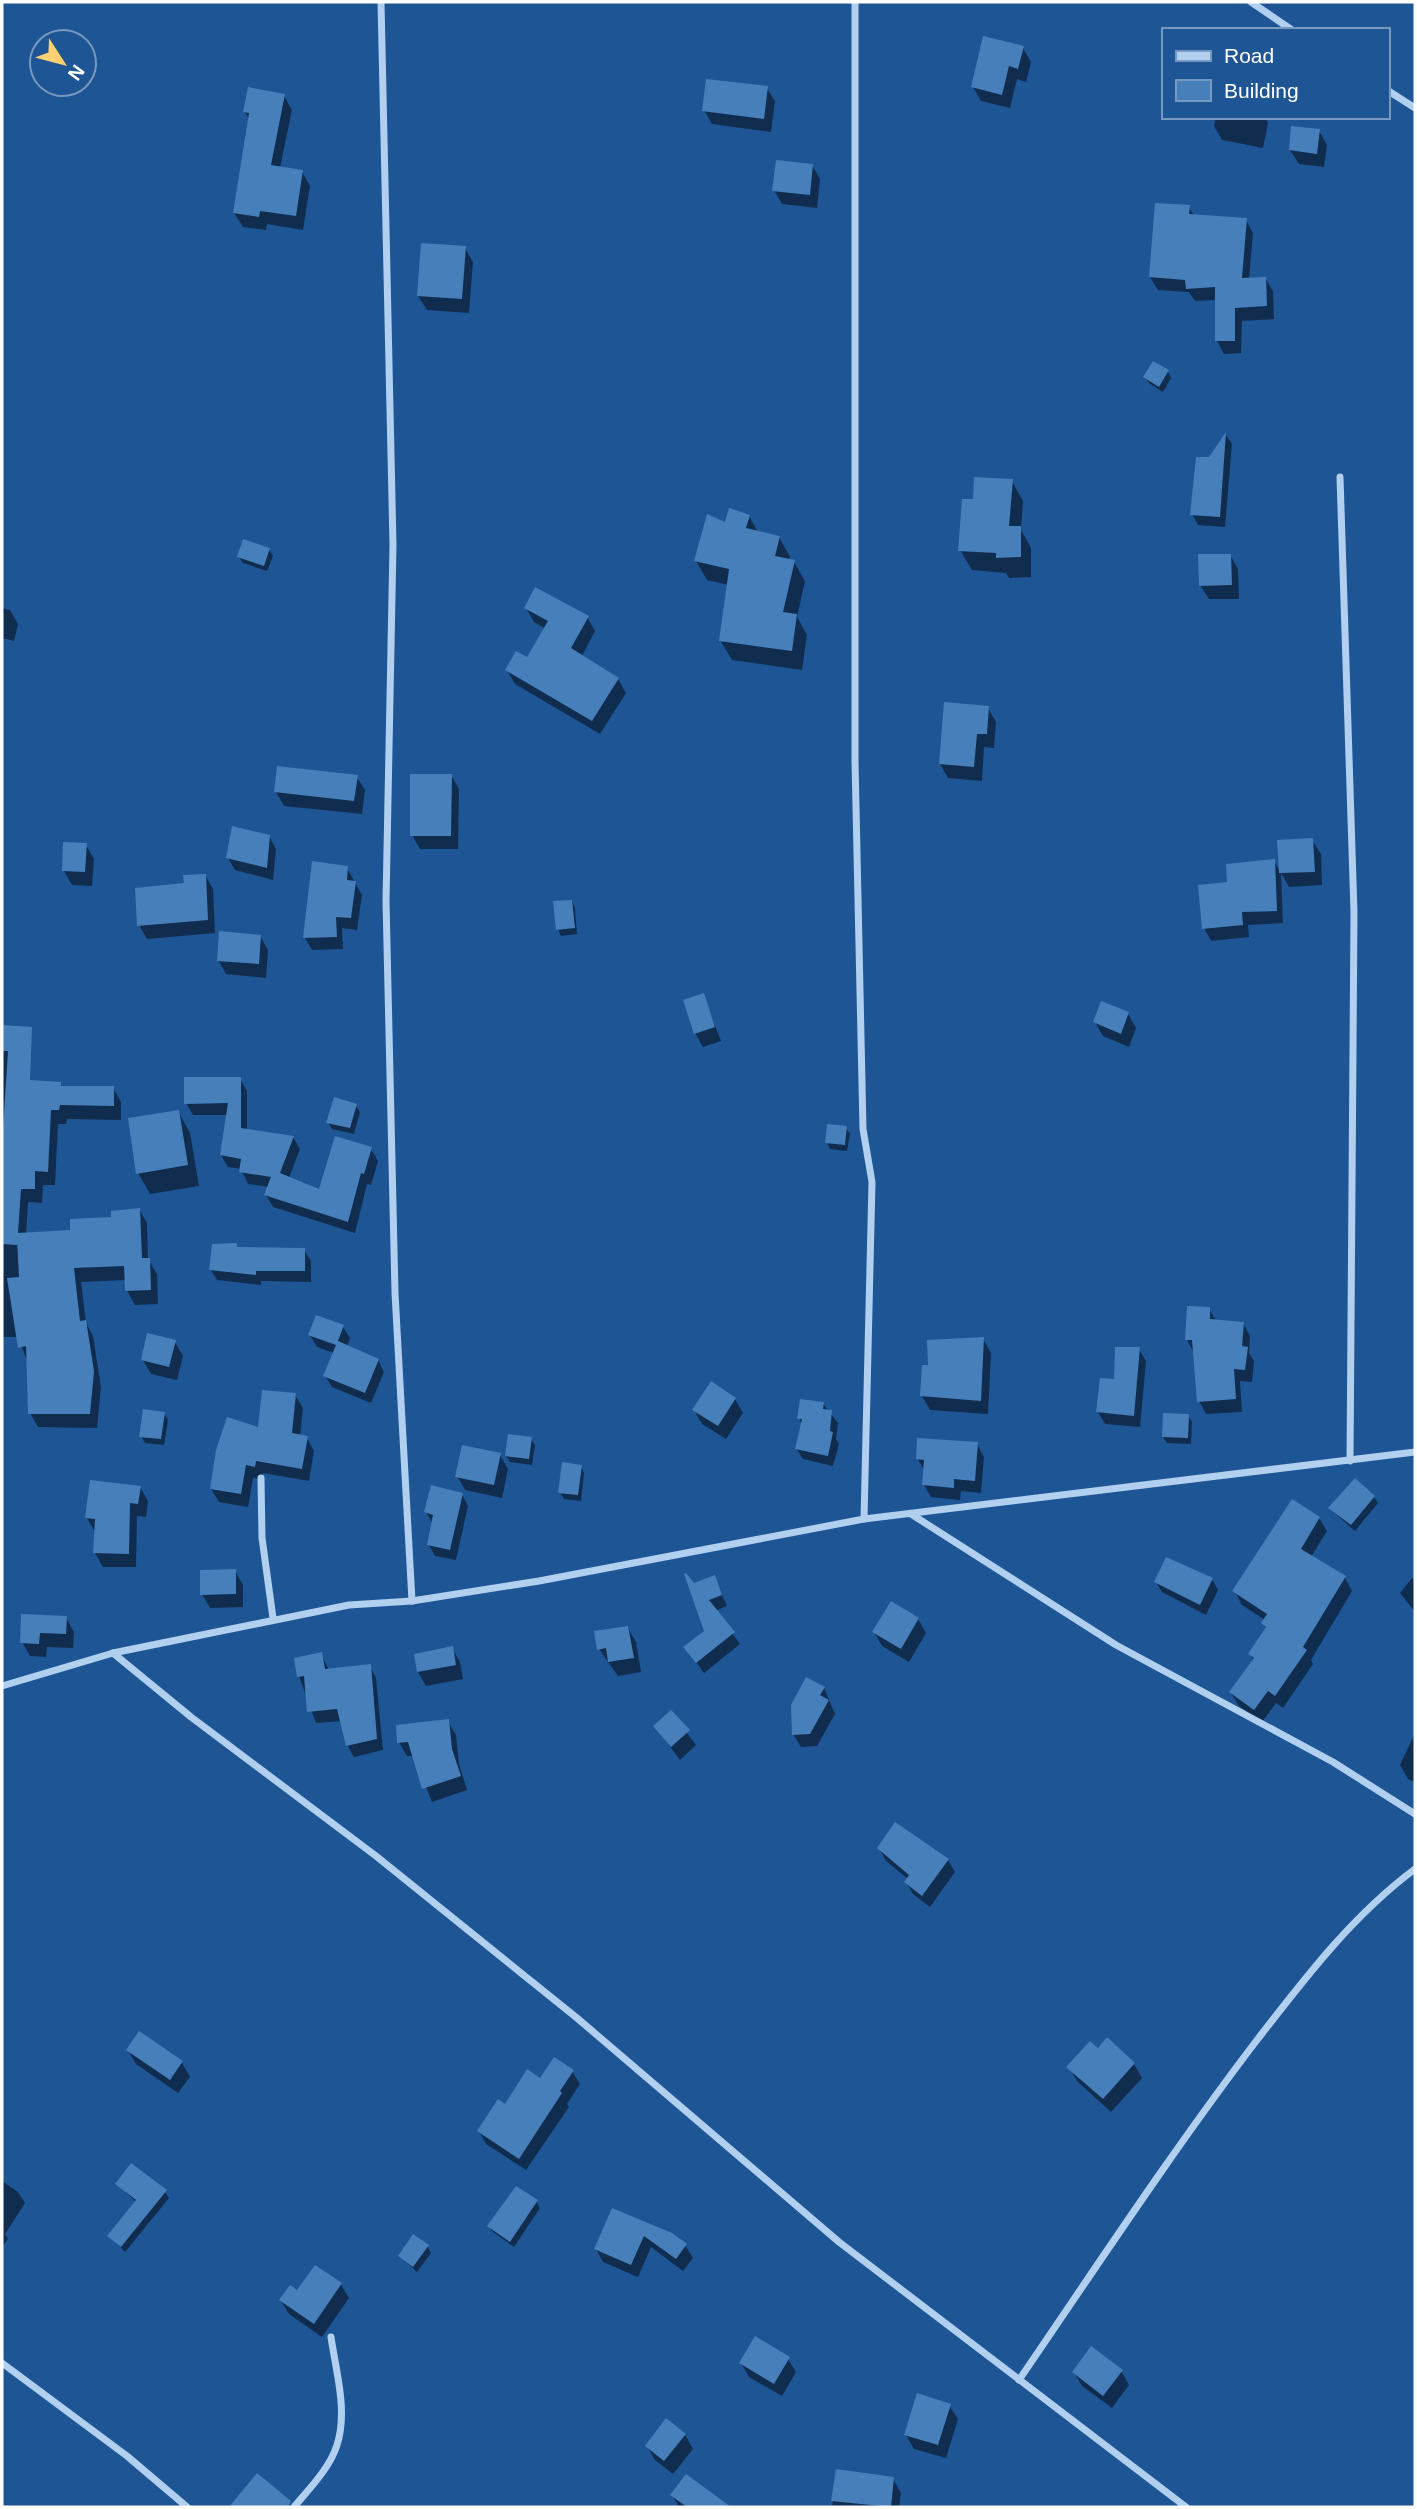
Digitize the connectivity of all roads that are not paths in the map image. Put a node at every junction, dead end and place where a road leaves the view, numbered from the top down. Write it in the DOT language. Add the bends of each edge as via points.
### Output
graph roads {
  1 [pos="382,2"];
  2 [pos="855,2"];
  3 [pos="1251,2"];
  4 [pos="1289,28"];
  5 [pos="1389,91"];
  6 [pos="1415,108"];
  7 [pos="1340,477"];
  8 [pos="1415,1452"];
  9 [pos="1350,1461"];
  10 [pos="261,1478"];
  11 [pos="911,1514"];
  12 [pos="864,1519"];
  13 [pos="412,1601"];
  14 [pos="273,1618"];
  15 [pos="113,1653"];
  16 [pos="2,1686"];
  17 [pos="1415,1814"];
  18 [pos="1415,1869"];
  19 [pos="331,2337"];
  20 [pos="2,2363"];
  21 [pos="1019,2380"];
  22 [pos="187,2507"];
  23 [pos="294,2507"];
  24 [pos="1186,2507"];
  1 -- 13 [label="street" via="393,545 386,901 395,1293"];
  2 -- 12 [label="street" via="856,774 863,1129 872,1182"];
  3 -- 4 [label="street"];
  5 -- 6 [label="street"];
  7 -- 9 [label="street" via="1354,912"];
  8 -- 9 [label="street"];
  9 -- 11 [label="street"];
  10 -- 14 [label="street" via="262,1538"];
  11 -- 12 [label="street"];
  11 -- 17 [label="street" via="1116,1645 1333,1762"];
  12 -- 13 [label="street"];
  13 -- 14 [label="street" via="349,1605"];
  14 -- 15 [label="street"];
  15 -- 16 [label="street"];
  15 -- 21 [label="street" via="376,1856 577,2018 839,2242"];
  18 -- 21 [label="street" via="1384,1892 1319,1960 1202,2112"];
  19 -- 23 [label="street" via="342,2415 337,2446"];
  20 -- 22 [label="street"];
  21 -- 24 [label="street"];
}
